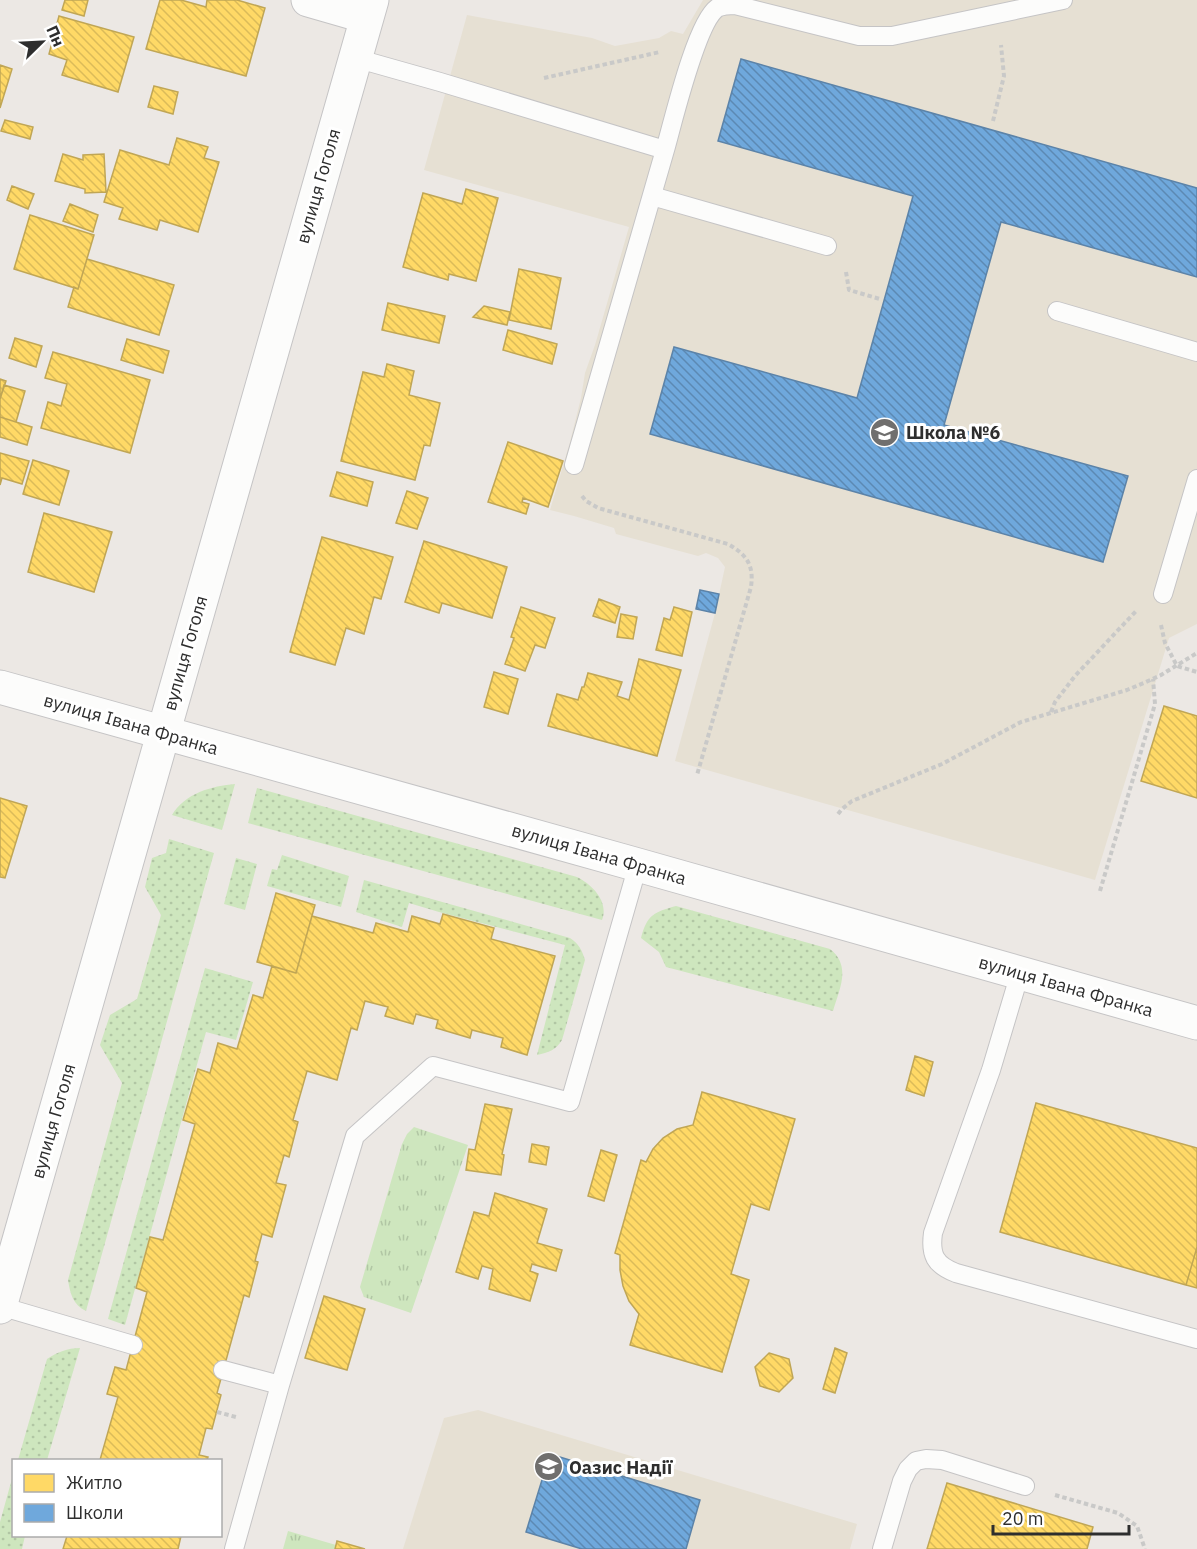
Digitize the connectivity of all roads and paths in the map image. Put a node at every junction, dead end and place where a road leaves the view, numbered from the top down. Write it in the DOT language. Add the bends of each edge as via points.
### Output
graph roads {
  1 [pos="308,0"];
  2 [pos="1063,0"];
  3 [pos="369,8"];
  4 [pos="996,14"];
  5 [pos="696,44"];
  6 [pos="355,58"];
  7 [pos="507,103"];
  8 [pos="993,121"];
  9 [pos="665,150"];
  10 [pos="652,196"];
  11 [pos="827,246"];
  12 [pos="864,294"];
  13 [pos="880,299"];
  14 [pos="1057,311"];
  15 [pos="1197,352"];
  16 [pos="574,465"];
  17 [pos="1197,479"];
  18 [pos="1163,594"];
  19 [pos="1197,653"];
  20 [pos="1177,666"];
  21 [pos="1197,672"];
  22 [pos="1153,679"];
  23 [pos="0,687"];
  24 [pos="1051,713"];
  25 [pos="162,733"];
  26 [pos="697,775"];
  27 [pos="838,814"];
  28 [pos="638,865"];
  29 [pos="1100,891"];
  30 [pos="1020,973"];
  31 [pos="1197,1023"];
  32 [pos="0,1306"];
  33 [pos="1197,1339"];
  34 [pos="133,1345"];
  35 [pos="223,1370"];
  36 [pos="280,1385"];
  37 [pos="217,1412"];
  38 [pos="232,1416"];
  39 [pos="1025,1486"];
  40 [pos="234,1549"];
  41 [pos="882,1549"];
  42 [pos="1145,1549"];
  1 -- 3 [label="street"];
  2 -- 4 [label="lane"];
  3 -- 6 [label="street, вулиця Гоголя"];
  4 -- 5 [label="lane" via="875,37 727,5 713,12"];
  4 -- 8 [label="path" via="1004,76"];
  5 -- 7 [label="path" via="523,83 516,86"];
  5 -- 9 [label="lane"];
  6 -- 7 [label="lane"];
  6 -- 25 [label="street, вулиця Гоголя"];
  7 -- 9 [label="lane"];
  9 -- 10 [label="lane"];
  10 -- 11 [label="lane"];
  10 -- 16 [label="lane"];
  12 -- 13 [label="path"];
  14 -- 15 [label="lane"];
  16 -- 26 [label="path" via="577,491 586,501 598,508 728,544 748,561 753,573"];
  17 -- 18 [label="lane"];
  18 -- 20 [label="path" via="1161,630"];
  18 -- 24 [label="path" via="1138,609 1105,643 1060,694"];
  19 -- 20 [label="path"];
  20 -- 21 [label="path"];
  20 -- 22 [label="path"];
  22 -- 24 [label="path"];
  22 -- 29 [label="path" via="1155,704"];
  23 -- 25 [label="street, вулиця Івана Франка"];
  24 -- 27 [label="path" via="1021,722 942,764 852,801"];
  25 -- 28 [label="street, вулиця Івана Франка"];
  25 -- 32 [label="street, вулиця Гоголя"];
  28 -- 30 [label="street, вулиця Івана Франка"];
  28 -- 36 [label="lane" via="570,1102 433,1066 355,1136"];
  30 -- 31 [label="street, вулиця Івана Франка"];
  30 -- 33 [label="lane" via="991,1070 933,1233 934,1258 956,1273"];
  32 -- 34 [label="lane"];
  35 -- 36 [label="lane"];
  36 -- 40 [label="lane"];
  37 -- 38 [label="path"];
  39 -- 41 [label="lane" via="942,1460 915,1461 902,1481"];
  39 -- 42 [label="path" via="1118,1513 1137,1526"];
}
